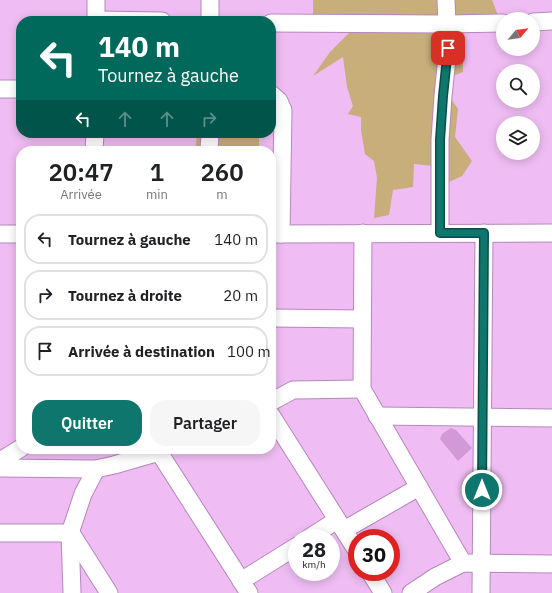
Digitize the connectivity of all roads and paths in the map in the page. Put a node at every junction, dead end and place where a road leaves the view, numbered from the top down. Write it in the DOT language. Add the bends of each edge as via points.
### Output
graph roads {
  1 [pos="96,0"];
  2 [pos="210,0"];
  3 [pos="446,0"];
  4 [pos="96,16"];
  5 [pos="210,16"];
  6 [pos="540,22"];
  7 [pos="552,22"];
  8 [pos="276,23"];
  9 [pos="496,23"];
  10 [pos="446,24"];
  11 [pos="0,89"];
  12 [pos="16,89"];
  13 [pos="276,98"];
  14 [pos="363,233"];
  15 [pos="440,233"];
  16 [pos="484,233"];
  17 [pos="552,233"];
  18 [pos="0,234"];
  19 [pos="16,234"];
  20 [pos="276,234"];
  21 [pos="276,318"];
  22 [pos="362,319"];
  23 [pos="362,389"];
  24 [pos="276,399"];
  25 [pos="378,416"];
  26 [pos="482,417"];
  27 [pos="552,418"];
  28 [pos="276,423"];
  29 [pos="16,451"];
  30 [pos="146,454"];
  31 [pos="161,454"];
  32 [pos="0,461"];
  33 [pos="0,468"];
  34 [pos="96,469"];
  35 [pos="419,487"];
  36 [pos="341,525"];
  37 [pos="331,529"];
  38 [pos="0,533"];
  39 [pos="70,533"];
  40 [pos="348,536"];
  41 [pos="288,553"];
  42 [pos="463,563"];
  43 [pos="481,563"];
  44 [pos="552,564"];
  45 [pos="376,581"];
  46 [pos="245,587"];
  47 [pos="72,593"];
  48 [pos="109,593"];
  49 [pos="384,593"];
  50 [pos="411,593"];
  51 [pos="481,593"];
  1 -- 4 [label="street"];
  2 -- 5 [label="street"];
  3 -- 10 [label="street"];
  6 -- 7 [label="street"];
  8 -- 10 [label="street"];
  9 -- 10 [label="street"];
  10 -- 15 [label="street" via="448,48 441,132"];
  11 -- 12 [label="street"];
  13 -- 20 [label="street" via="283,110"];
  14 -- 15 [label="street"];
  14 -- 20 [label="street"];
  14 -- 22 [label="street"];
  15 -- 16 [label="street"];
  16 -- 17 [label="street"];
  16 -- 26 [label="street"];
  18 -- 19 [label="street"];
  21 -- 22 [label="street"];
  22 -- 23 [label="street"];
  23 -- 24 [label="street" via="293,390"];
  23 -- 25 [label="street"];
  25 -- 26 [label="street"];
  25 -- 35 [label="street"];
  26 -- 27 [label="street"];
  26 -- 43 [label="street"];
  28 -- 36 [label="street"];
  29 -- 32 [label="street"];
  30 -- 34 [label="street"];
  31 -- 46 [label="street"];
  33 -- 34 [label="street"];
  34 -- 39 [label="street" via="83,494"];
  35 -- 36 [label="street"];
  35 -- 42 [label="street"];
  36 -- 37 [label="street"];
  36 -- 40 [label="street"];
  38 -- 39 [label="street"];
  39 -- 47 [label="street"];
  39 -- 48 [label="street"];
  41 -- 46 [label="street"];
  42 -- 43 [label="street"];
  42 -- 50 [label="street"];
  43 -- 44 [label="street"];
  43 -- 51 [label="street"];
  45 -- 49 [label="street"];
}
